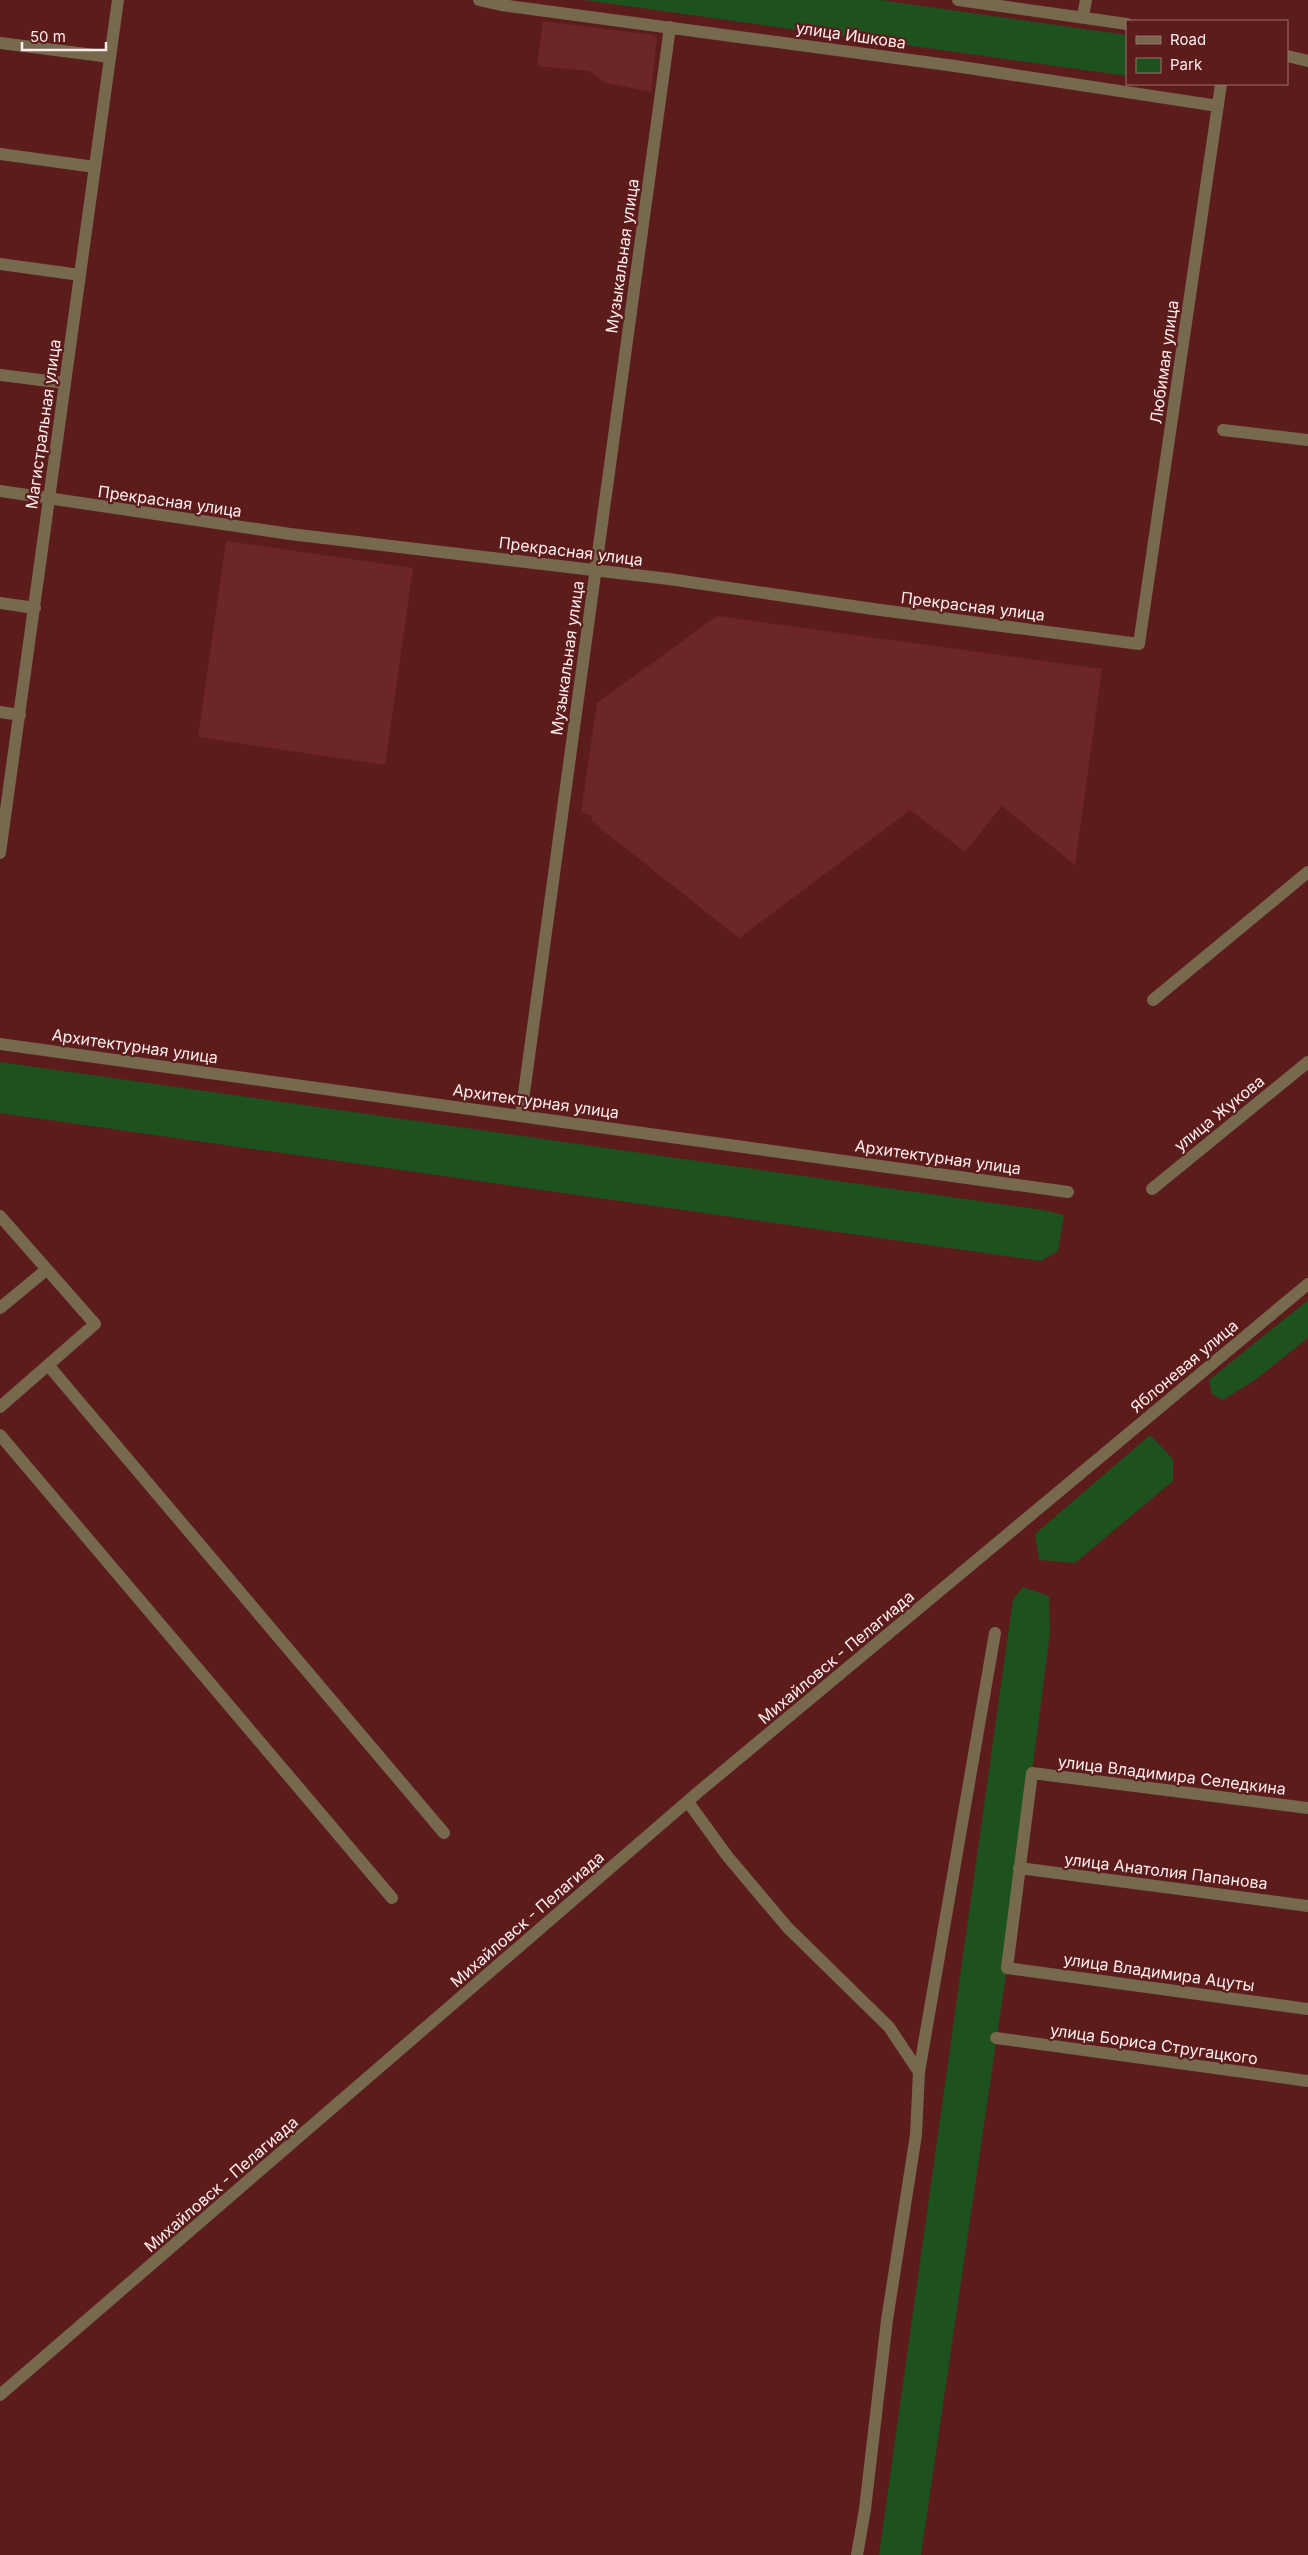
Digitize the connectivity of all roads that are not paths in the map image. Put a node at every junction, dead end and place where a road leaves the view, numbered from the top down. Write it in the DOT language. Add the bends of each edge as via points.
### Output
graph roads {
  1 [pos="118,0"];
  2 [pos="479,0"];
  3 [pos="958,0"];
  4 [pos="1086,0"];
  5 [pos="1083,16"];
  6 [pos="1126,24"];
  7 [pos="670,27"];
  8 [pos="0,43"];
  9 [pos="1288,56"];
  10 [pos="110,57"];
  11 [pos="1308,61"];
  12 [pos="1221,85"];
  13 [pos="1218,106"];
  14 [pos="0,154"];
  15 [pos="95,166"];
  16 [pos="0,264"];
  17 [pos="80,275"];
  18 [pos="0,375"];
  19 [pos="65,383"];
  20 [pos="1223,430"];
  21 [pos="1308,440"];
  22 [pos="0,491"];
  23 [pos="50,497"];
  24 [pos="596,570"];
  25 [pos="0,603"];
  26 [pos="35,608"];
  27 [pos="1139,644"];
  28 [pos="0,712"];
  29 [pos="20,715"];
  30 [pos="2,828"];
  31 [pos="0,853"];
  32 [pos="1308,872"];
  33 [pos="1153,1000"];
  34 [pos="0,1044"];
  35 [pos="1308,1062"];
  36 [pos="521,1115"];
  37 [pos="1152,1189"];
  38 [pos="1068,1192"];
  39 [pos="0,1216"];
  40 [pos="46,1270"];
  41 [pos="1308,1284"];
  42 [pos="0,1308"];
  43 [pos="48,1365"];
  44 [pos="0,1407"];
  45 [pos="0,1434"];
  46 [pos="1081,1474"];
  47 [pos="996,1633"];
  48 [pos="688,1802"];
  49 [pos="1308,1808"];
  50 [pos="444,1833"];
  51 [pos="1019,1868"];
  52 [pos="392,1898"];
  53 [pos="1308,1906"];
  54 [pos="1308,2009"];
  55 [pos="996,2038"];
  56 [pos="918,2072"];
  57 [pos="1308,2081"];
  58 [pos="0,2395"];
  59 [pos="858,2555"];
  1 -- 10 [label="street, Магистральная улица"];
  2 -- 7 [label="street, улица Ишкова"];
  3 -- 5 [label="street"];
  4 -- 5 [label="street"];
  5 -- 6 [label="street"];
  7 -- 13 [label="street, улица Ишкова"];
  7 -- 24 [label="street, Музыкальная улица"];
  8 -- 10 [label="street"];
  9 -- 11 [label="street"];
  10 -- 15 [label="street, Магистральная улица"];
  12 -- 13 [label="street, Любимая улица"];
  13 -- 27 [label="street, Любимая улица"];
  14 -- 15 [label="street"];
  15 -- 17 [label="street, Магистральная улица"];
  16 -- 17 [label="street"];
  17 -- 19 [label="street, Магистральная улица"];
  18 -- 19 [label="street"];
  19 -- 23 [label="street, Магистральная улица"];
  20 -- 21 [label="street"];
  22 -- 23 [label="street, Прекрасная улица"];
  23 -- 24 [label="street, Прекрасная улица" via="91,506 280,532"];
  23 -- 26 [label="street, Магистральная улица"];
  24 -- 27 [label="street, Прекрасная улица"];
  24 -- 36 [label="street, Музыкальная улица"];
  25 -- 26 [label="street"];
  26 -- 29 [label="street, Магистральная улица"];
  28 -- 29 [label="street"];
  29 -- 30 [label="street, Магистральная улица"];
  30 -- 31 [label="street, Магистральная улица"];
  32 -- 33 [label="street"];
  34 -- 36 [label="street, Архитектурная улица"];
  35 -- 37 [label="street, улица Жукова"];
  36 -- 38 [label="street, Архитектурная улица"];
  39 -- 40 [label="street"];
  40 -- 42 [label="street"];
  40 -- 43 [label="street" via="95,1324"];
  41 -- 46 [label="street, Яблоневая улица"];
  43 -- 44 [label="street"];
  43 -- 50 [label="street"];
  45 -- 52 [label="street"];
  46 -- 48 [label="street, Михайловск - Пелагиада"];
  47 -- 56 [label="street"];
  48 -- 56 [label="street" via="728,1857 788,1928 889,2028"];
  48 -- 58 [label="street, Михайловск - Пелагиада"];
  49 -- 51 [label="street, улица Владимира Селедкина" via="1032,1773"];
  51 -- 53 [label="street, улица Анатолия Папанова"];
  51 -- 54 [label="street, улица Владимира Ацуты" via="1007,1968"];
  55 -- 57 [label="street, улица Бориса Стругацкого"];
  56 -- 59 [label="street" via="916,2135"];
}
